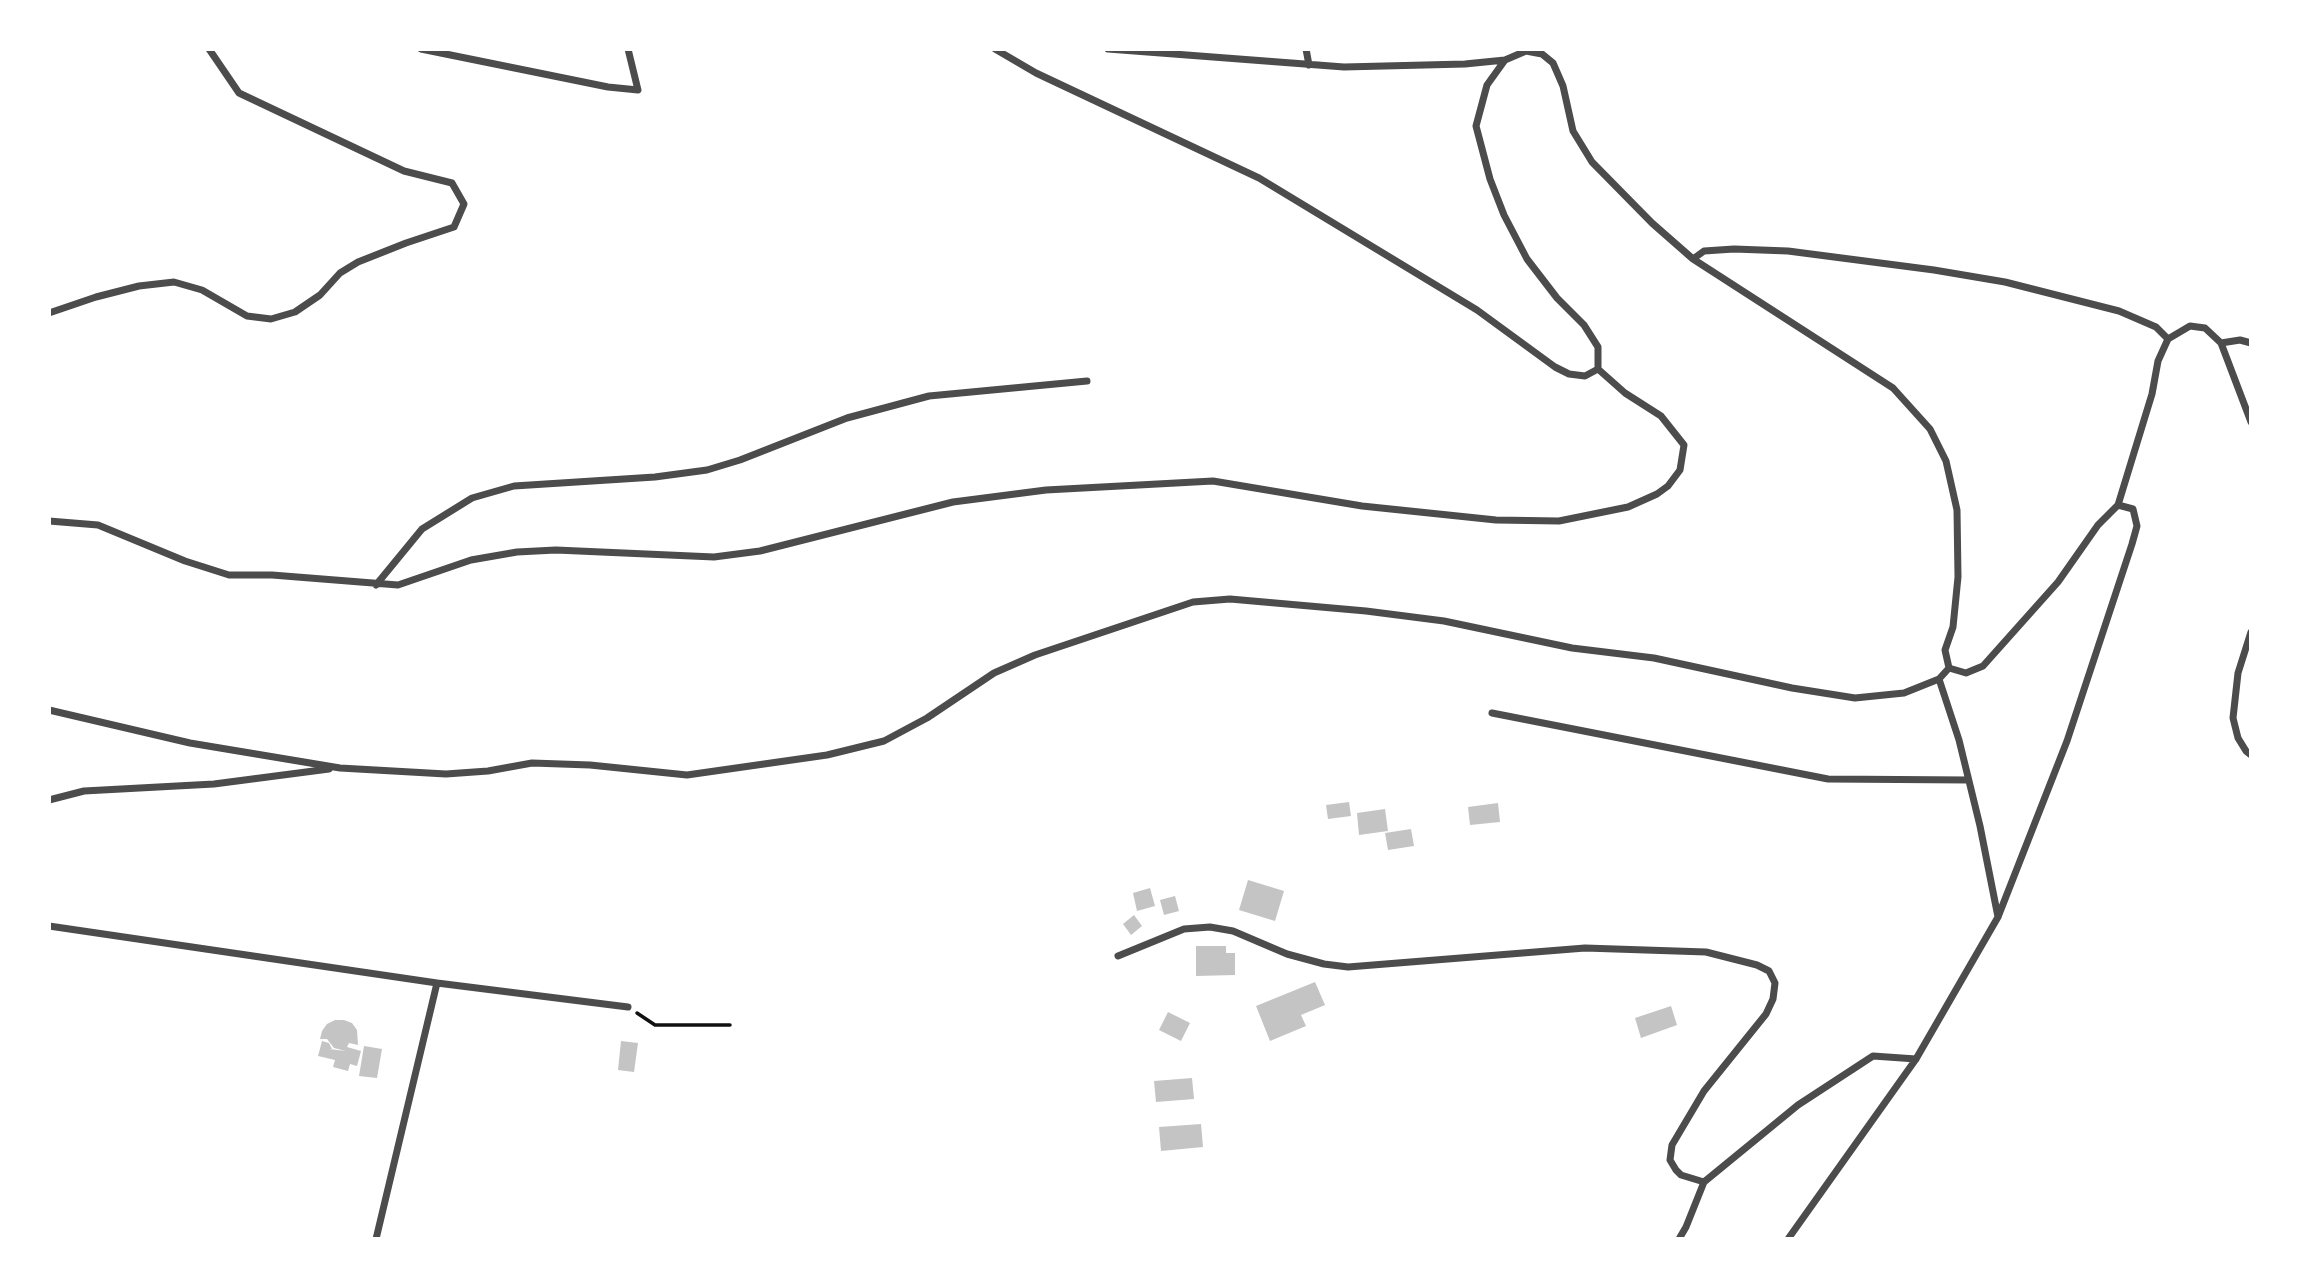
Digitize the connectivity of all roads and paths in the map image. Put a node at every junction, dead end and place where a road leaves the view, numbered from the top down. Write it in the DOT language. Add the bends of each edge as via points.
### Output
graph roads {
  1 [pos="209,49"];
  2 [pos="421,49"];
  3 [pos="628,49"];
  4 [pos="995,49"];
  5 [pos="1108,49"];
  6 [pos="1306,49"];
  7 [pos="1529,50"];
  8 [pos="1505,60"];
  9 [pos="1309,65"];
  10 [pos="1693,260"];
  11 [pos="49,313"];
  12 [pos="2168,339"];
  13 [pos="2221,343"];
  14 [pos="2251,343"];
  15 [pos="1598,369"];
  16 [pos="1087,381"];
  17 [pos="2251,422"];
  18 [pos="2118,505"];
  19 [pos="49,521"];
  20 [pos="376,585"];
  21 [pos="2251,632"];
  22 [pos="1949,668"];
  23 [pos="1939,679"];
  24 [pos="49,710"];
  25 [pos="1492,713"];
  26 [pos="2251,755"];
  27 [pos="340,768"];
  28 [pos="1968,780"];
  29 [pos="49,800"];
  30 [pos="1998,917"];
  31 [pos="49,926"];
  32 [pos="1118,956"];
  33 [pos="437,983"];
  34 [pos="628,1007"];
  35 [pos="730,1025"];
  36 [pos="1916,1059"];
  37 [pos="1704,1182"];
  38 [pos="376,1239"];
  39 [pos="1679,1239"];
  40 [pos="1788,1239"];
  1 -- 11 [label="street" via="239,93 404,171 452,183 464,204 454,227 358,262 295,312 271,319 247,316 202,290 174,282 139,286"];
  2 -- 3 [label="street" via="608,88 638,90"];
  4 -- 15 [label="street" via="1036,73 1259,178 1477,310 1555,367 1585,376"];
  5 -- 9 [label="street"];
  6 -- 9 [label="street"];
  7 -- 8 [label="street"];
  7 -- 10 [label="street" via="1553,63 1573,131 1592,162"];
  8 -- 9 [label="street"];
  8 -- 15 [label="street" via="1488,85 1476,126 1485,161 1504,215 1527,259 1598,347"];
  10 -- 12 [label="street" via="1704,251 1788,251 1934,270 2005,282 2119,311 2156,327"];
  10 -- 22 [label="street" via="1893,387 1930,429 1946,461 1957,510 1954,627 1945,650"];
  12 -- 13 [label="street" via="2190,326 2206,328"];
  12 -- 18 [label="street"];
  13 -- 14 [label="street"];
  13 -- 17 [label="street"];
  15 -- 20 [label="street" via="1661,416 1684,445 1680,470 1657,494 1628,507 1559,521 1496,520 1362,506 1213,481 1046,490 953,502 760,551 713,557 517,552 471,560 398,585"];
  16 -- 20 [label="street" via="929,396 847,418 707,470 503,489 472,498 422,529"];
  18 -- 22 [label="street" via="1983,666 1966,673"];
  18 -- 30 [label="street" via="2133,509 2137,526 2067,741"];
  19 -- 20 [label="street" via="98,524 229,575"];
  21 -- 26 [label="street" via="2238,673 2232,718 2238,738"];
  22 -- 23 [label="street"];
  23 -- 27 [label="street" via="1904,693 1855,698 1444,621 1230,599 1193,602 1035,655 994,673 884,741 827,755 687,775 532,763 446,774"];
  23 -- 28 [label="street"];
  24 -- 27 [label="street" via="190,743"];
  25 -- 28 [label="street" via="1828,779"];
  27 -- 29 [label="street" via="214,784 83,791"];
  28 -- 30 [label="street"];
  30 -- 36 [label="street"];
  31 -- 33 [label="street"];
  32 -- 37 [label="street" via="1184,929 1210,927 1233,931 1287,954 1349,967 1596,948 1706,952 1757,965 1769,971 1775,983 1770,1006 1704,1091 1672,1145 1670,1160 1676,1170"];
  33 -- 34 [label="street"];
  33 -- 38 [label="street"];
  34 -- 35 [label="path" via="655,1025"];
  36 -- 37 [label="street" via="1873,1056 1798,1105"];
  36 -- 40 [label="street"];
  37 -- 39 [label="street"];
}
